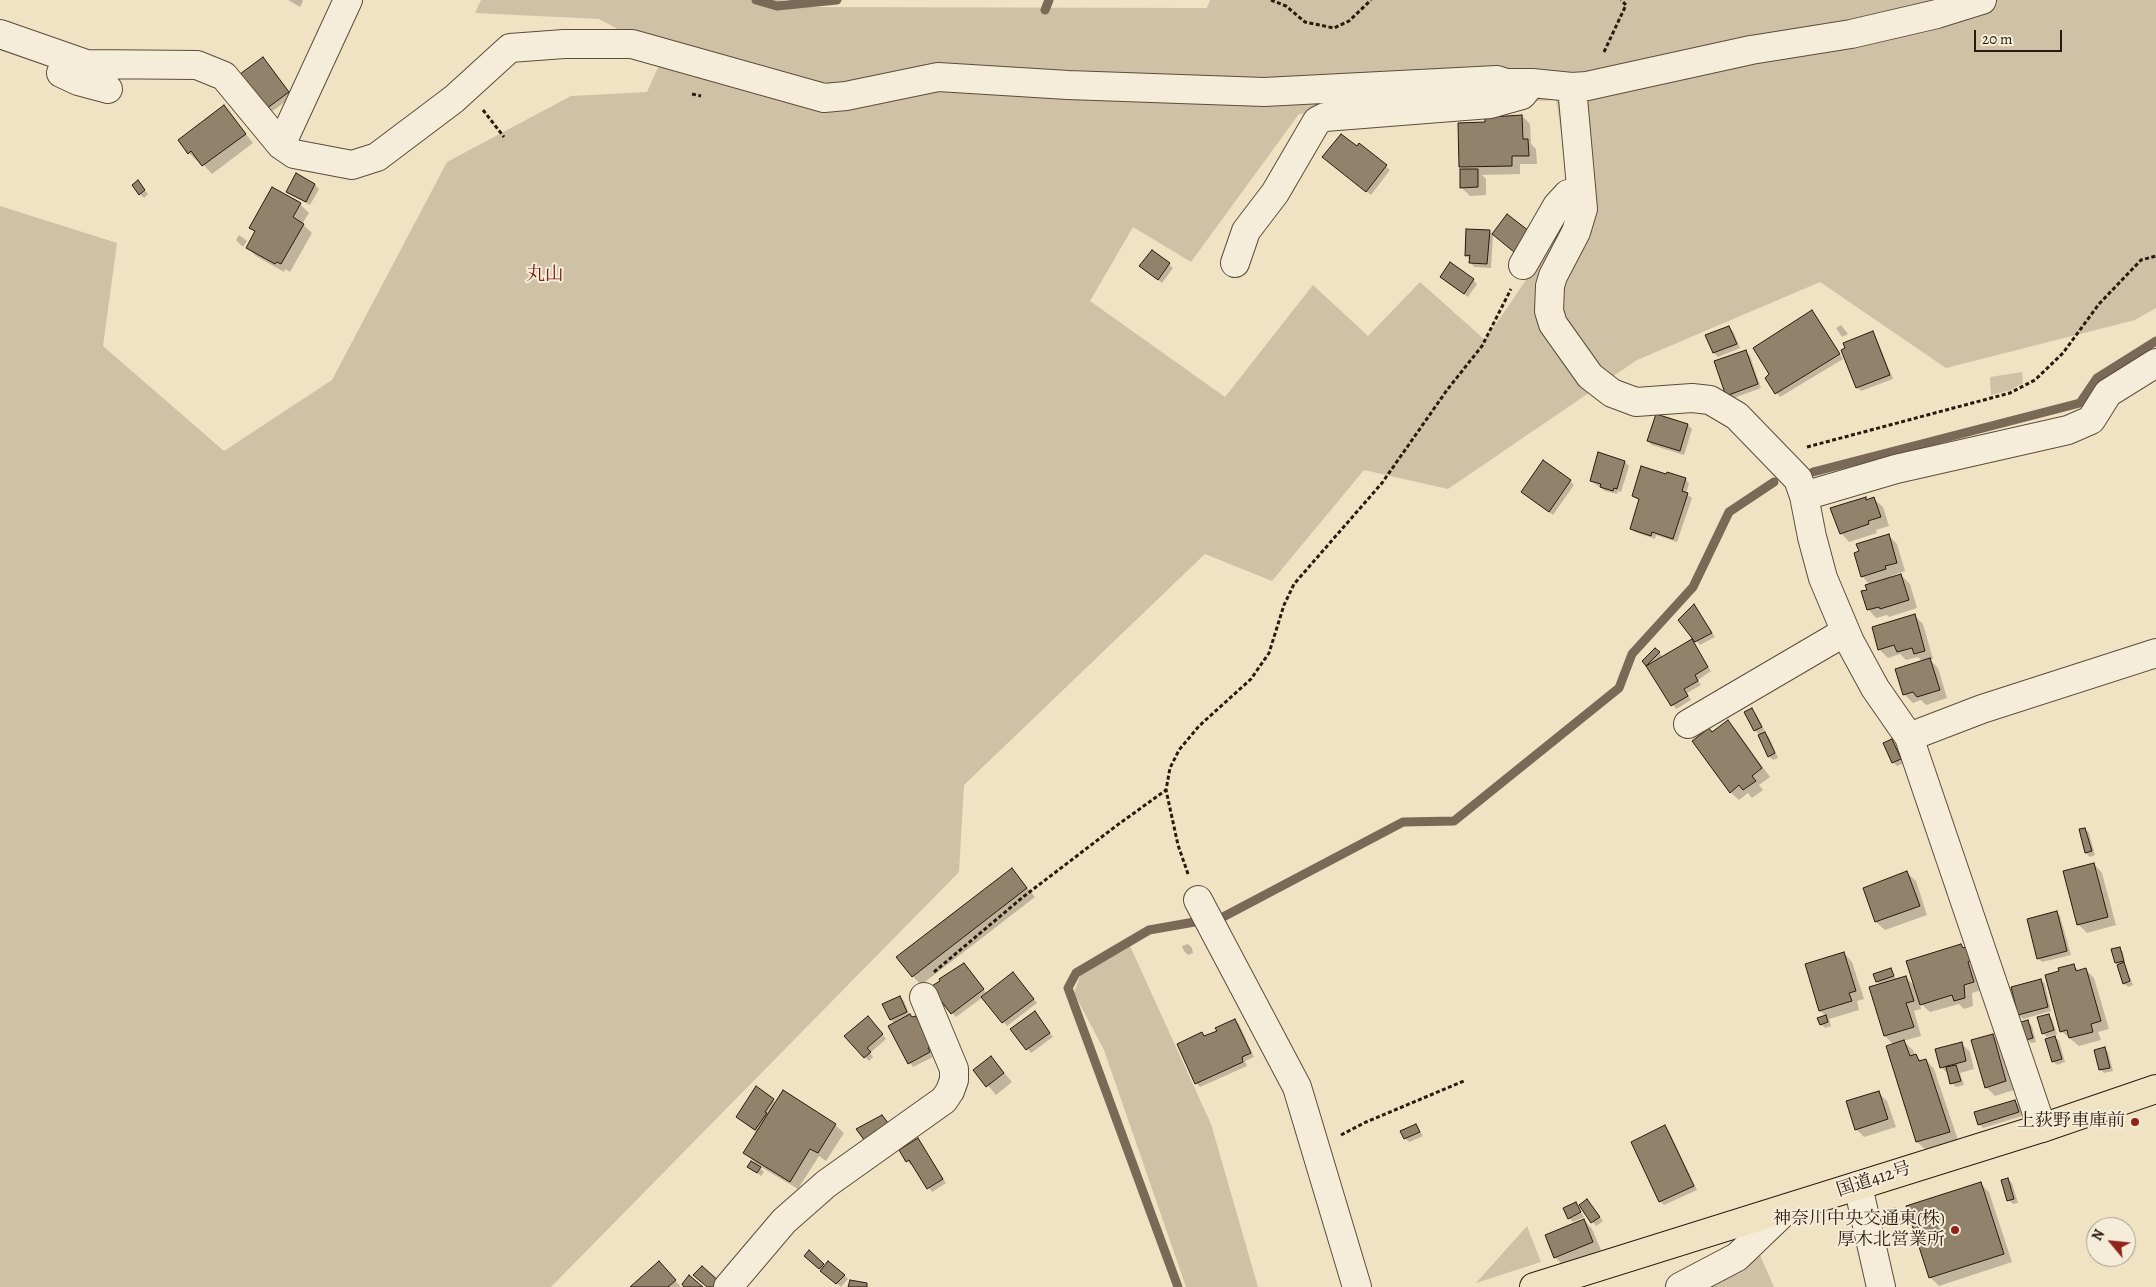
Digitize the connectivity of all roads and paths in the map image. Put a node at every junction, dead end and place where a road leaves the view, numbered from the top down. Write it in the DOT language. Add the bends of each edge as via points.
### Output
graph roads {
  1 [pos="348,0"];
  2 [pos="1271,0"];
  3 [pos="1371,0"];
  4 [pos="1621,0"];
  5 [pos="1982,0"];
  6 [pos="2,28"];
  7 [pos="67,57"];
  8 [pos="1532,83"];
  9 [pos="1580,87"];
  10 [pos="108,89"];
  11 [pos="281,145"];
  12 [pos="1581,191"];
  13 [pos="2156,256"];
  14 [pos="1234,264"];
  15 [pos="1523,266"];
  16 [pos="2156,363"];
  17 [pos="1784,466"];
  18 [pos="1804,496"];
  19 [pos="1845,632"];
  20 [pos="2156,653"];
  21 [pos="1688,724"];
  22 [pos="1909,737"];
  23 [pos="1166,790"];
  24 [pos="1203,911"];
  25 [pos="924,997"];
  26 [pos="1464,1081"];
  27 [pos="2156,1090"];
  28 [pos="2042,1128"];
  29 [pos="1316,1148"];
  30 [pos="1858,1186"];
  31 [pos="1788,1208"];
  32 [pos="728,1287"];
  33 [pos="1357,1287"];
  34 [pos="1534,1287"];
  35 [pos="1680,1287"];
  36 [pos="1881,1287"];
  1 -- 11 [label="street"];
  2 -- 3 [label="path" via="1286,6 1305,22 1334,28 1349,21"];
  4 -- 9 [label="path" via="1626,5"];
  5 -- 9 [label="street" via="1851,34 1751,50"];
  6 -- 7 [label="street"];
  7 -- 10 [label="street" via="61,73"];
  7 -- 11 [label="street" via="86,64 197,65 224,76"];
  8 -- 9 [label="street"];
  8 -- 11 [label="street" via="1497,80 1264,92 938,77 824,98 632,44 564,44 510,48 454,99 377,157 345,165 294,154"];
  8 -- 14 [label="street" via="1522,95 1490,104 1325,117 1317,121 1275,193 1246,231"];
  9 -- 12 [label="street"];
  12 -- 15 [label="street" via="1568,194 1557,206"];
  12 -- 17 [label="street" via="1583,209 1576,232 1553,276 1549,304 1553,324 1590,376 1612,393 1636,402 1710,400 1737,416"];
  13 -- 17 [label="path" via="2140,260 2099,304 2062,353 2035,380 2010,393 1805,448"];
  15 -- 23 [label="path" via="1482,346 1382,483 1294,584 1269,653 1251,679 1199,726 1179,750 1170,768"];
  16 -- 18 [label="street" via="2108,393 2091,420 2068,430 1896,469"];
  17 -- 18 [label="street" via="1798,479"];
  18 -- 19 [label="street" via="1823,578"];
  19 -- 21 [label="street"];
  19 -- 22 [label="street" via="1875,688"];
  20 -- 22 [label="street" via="1982,709"];
  22 -- 28 [label="street"];
  23 -- 24 [label="path" via="1178,845"];
  23 -- 25 [label="path" via="1023,897 937,968 925,982"];
  24 -- 29 [label="street" via="1297,1087"];
  25 -- 32 [label="street" via="954,1069 954,1080 944,1100 826,1184 784,1221"];
  26 -- 29 [label="path" via="1366,1122"];
  27 -- 28 [label="highway, 国道412号"];
  28 -- 30 [label="highway, 国道412号"];
  29 -- 33 [label="street"];
  30 -- 31 [label="highway, 国道412号"];
  30 -- 36 [label="street"];
  31 -- 34 [label="highway, 国道412号"];
  31 -- 35 [label="street" via="1737,1257"];
}
